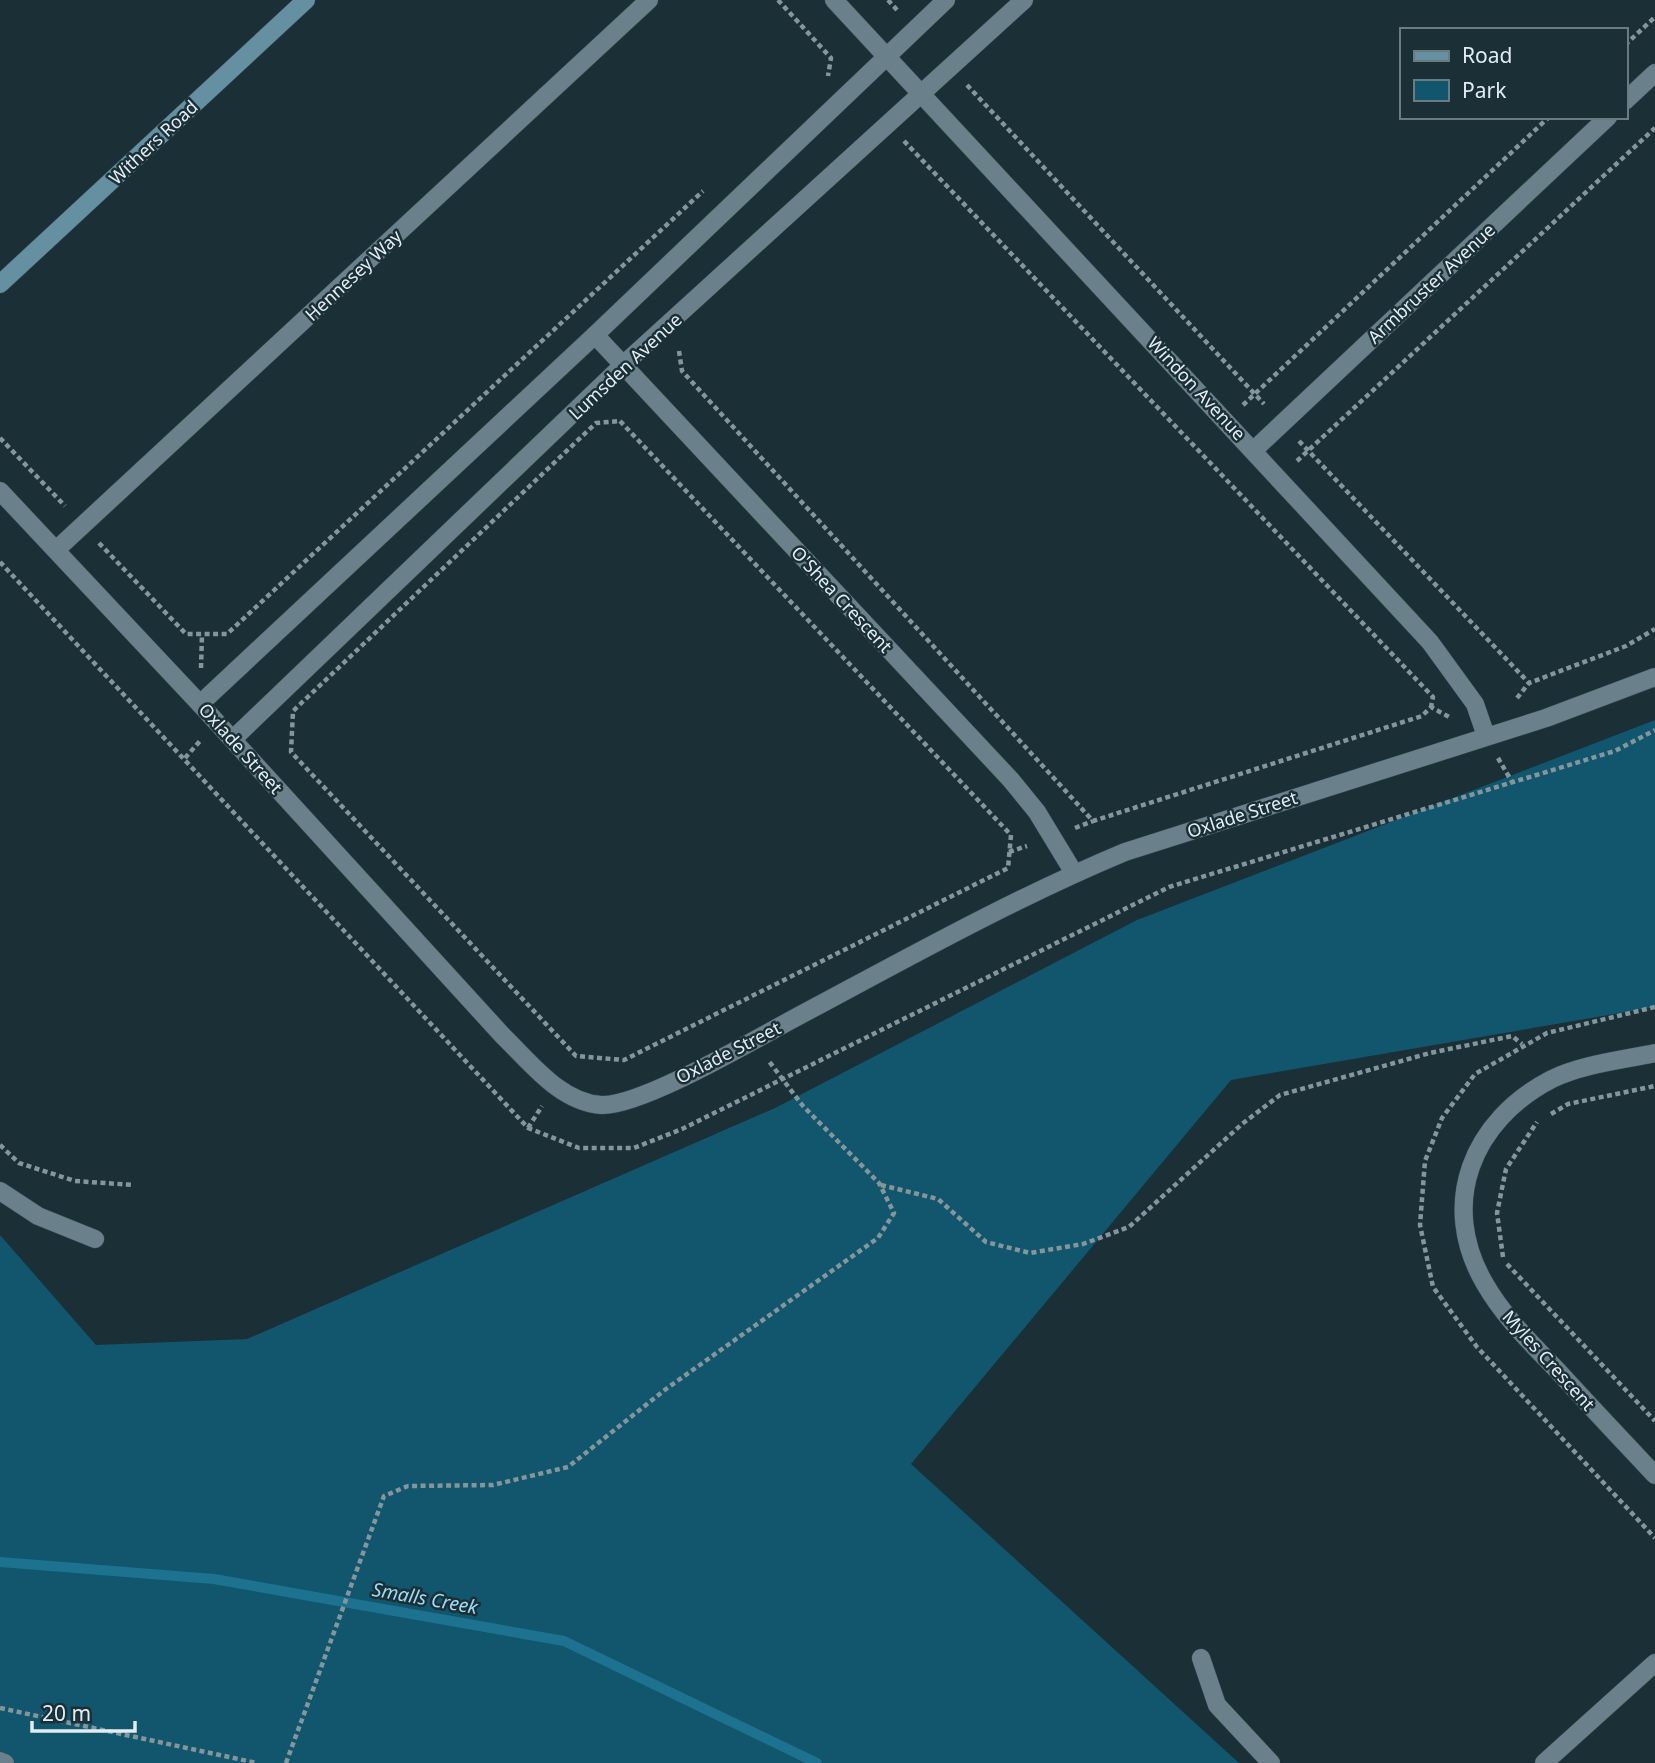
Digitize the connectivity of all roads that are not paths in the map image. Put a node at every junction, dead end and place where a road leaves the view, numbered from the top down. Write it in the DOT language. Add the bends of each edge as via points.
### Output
graph roads {
  1 [pos="306,0"];
  2 [pos="649,0"];
  3 [pos="834,0"];
  4 [pos="947,0"];
  5 [pos="1024,0"];
  6 [pos="887,55"];
  7 [pos="1655,73"];
  8 [pos="924,94"];
  9 [pos="1627,99"];
  10 [pos="1606,119"];
  11 [pos="0,284"];
  12 [pos="596,335"];
  13 [pos="623,365"];
  14 [pos="1255,449"];
  15 [pos="0,491"];
  16 [pos="56,550"];
  17 [pos="1655,677"];
  18 [pos="200,704"];
  19 [pos="1486,736"];
  20 [pos="233,739"];
  21 [pos="1074,873"];
  22 [pos="1655,1053"];
  23 [pos="0,1191"];
  24 [pos="95,1239"];
  25 [pos="1655,1475"];
  26 [pos="1201,1658"];
  27 [pos="1655,1663"];
  28 [pos="0,1761"];
  29 [pos="5,1763"];
  30 [pos="1271,1763"];
  31 [pos="1544,1763"];
  1 -- 11 [label="main road, Withers Road"];
  2 -- 16 [label="street, Hennesey Way"];
  3 -- 6 [label="street, Windon Avenue"];
  4 -- 6 [label="street"];
  5 -- 8 [label="street, Lumsden Avenue"];
  6 -- 8 [label="street, Windon Avenue"];
  6 -- 12 [label="street"];
  7 -- 9 [label="street"];
  8 -- 13 [label="street, Lumsden Avenue"];
  8 -- 14 [label="street, Windon Avenue"];
  10 -- 14 [label="street, Armbruster Avenue"];
  12 -- 13 [label="street, O'Shea Crescent"];
  12 -- 18 [label="street"];
  13 -- 20 [label="street, Lumsden Avenue"];
  13 -- 21 [label="street, O'Shea Crescent" via="1011,780 1038,812"];
  14 -- 19 [label="street, Windon Avenue" via="1430,642 1475,704"];
  15 -- 16 [label="street, Oxlade Street"];
  16 -- 18 [label="street, Oxlade Street"];
  17 -- 19 [label="street, Oxlade Street"];
  18 -- 20 [label="street, Oxlade Street"];
  19 -- 21 [label="street, Oxlade Street" via="1125,852"];
  20 -- 21 [label="street, Oxlade Street" via="503,1036 572,1097 601,1105 626,1101 685,1076"];
  22 -- 25 [label="street, Myles Crescent" via="1553,1079 1517,1101 1480,1141 1464,1205 1472,1259 1507,1316"];
  23 -- 24 [label="street" via="38,1216"];
  26 -- 30 [label="street" via="1216,1705"];
  27 -- 31 [label="street"];
  28 -- 29 [label="street"];
}
